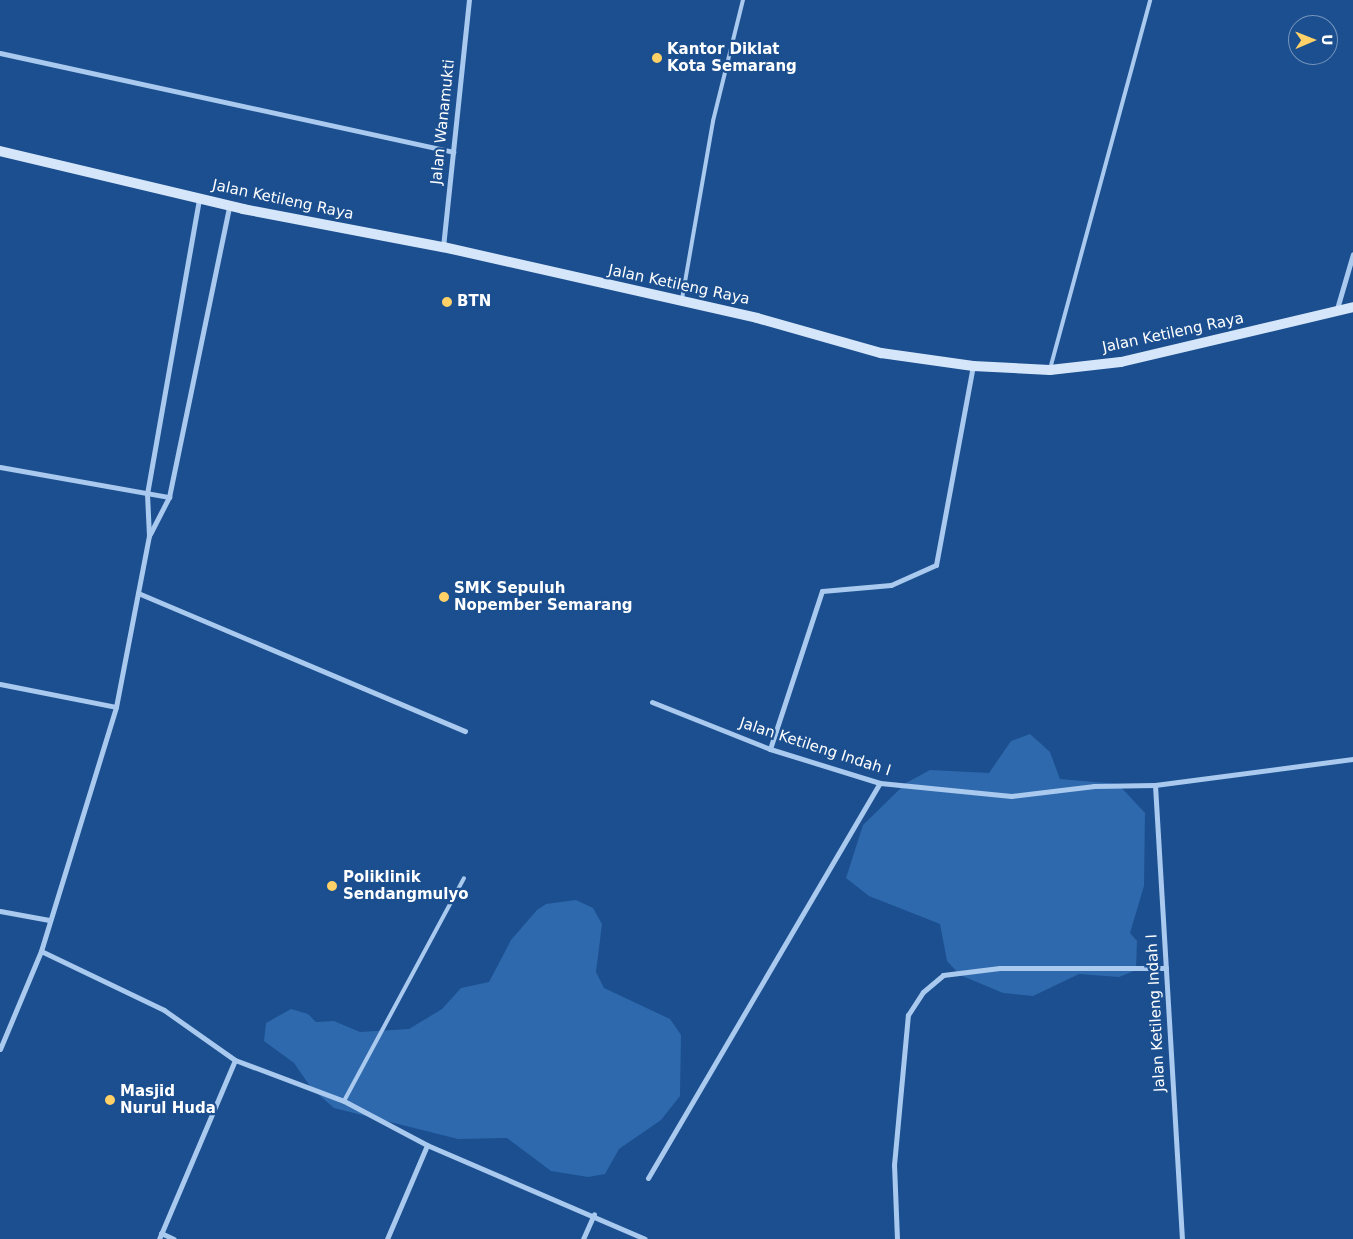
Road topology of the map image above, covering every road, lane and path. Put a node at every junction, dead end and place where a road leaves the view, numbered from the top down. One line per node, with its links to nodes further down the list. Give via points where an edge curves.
1 (469, 0): 6 (street, Jalan Wanamukti)
2 (744, 0): 11 (lane, via 713,121)
3 (1150, 0): 15 (lane)
4 (0, 53): 6 (street)
5 (0, 151): 7 (main road, Jalan Ketileng Raya)
6 (453, 152): 9 (street, Jalan Wanamukti)
7 (199, 198): 8 (main road, Jalan Ketileng Raya); 17 (street)
8 (230, 205): 9 (main road, Jalan Ketileng Raya); 18 (street)
9 (443, 247): 11 (main road, Jalan Ketileng Raya)
10 (1353, 254): 13 (street)
11 (682, 301): 14 (main road, Jalan Ketileng Raya, via 881,353)
12 (1353, 307): 13 (main road, Jalan Ketileng Raya)
13 (1336, 312): 15 (main road, Jalan Ketileng Raya, via 1121,362)
14 (973, 366): 15 (main road, Jalan Ketileng Raya); 25 (street, via 936,565 891,585 822,591)
15 (1050, 370)
16 (0, 467): 17 (street)
17 (147, 494): 18 (street); 19 (street)
18 (168, 497): 19 (street)
19 (149, 536): 20 (street)
20 (138, 593): 23 (street); 24 (street)
21 (0, 684): 23 (street)
22 (652, 702): 25 (street, Jalan Ketileng Indah I)
23 (116, 707): 31 (street)
24 (465, 731)
25 (770, 749): 27 (street, Jalan Ketileng Indah I)
26 (1353, 759): 28 (street, Jalan Ketileng Indah I)
27 (880, 783): 28 (street, Jalan Ketileng Indah I, via 1010,796 1094,786); 38 (street)
28 (1156, 785): 33 (street, Jalan Ketileng Indah I)
29 (464, 878): 36 (lane)
30 (0, 911): 31 (street)
31 (49, 920): 32 (street)
32 (41, 951): 34 (street); 35 (street, via 164,1010)
33 (1166, 968): 45 (street, via 1000,968 944,975 923,992 908,1015 894,1165); 46 (street, Jalan Ketileng Indah I)
34 (0, 1049)
35 (235, 1060): 36 (street); 40 (street)
36 (344, 1101): 37 (street)
37 (427, 1145): 39 (street); 42 (street)
38 (648, 1178)
39 (594, 1214): 43 (street); 44 (street)
40 (160, 1236): 41 (street)
41 (174, 1239)
42 (387, 1239)
43 (584, 1239)
44 (645, 1239)
45 (897, 1239)
46 (1182, 1239)

